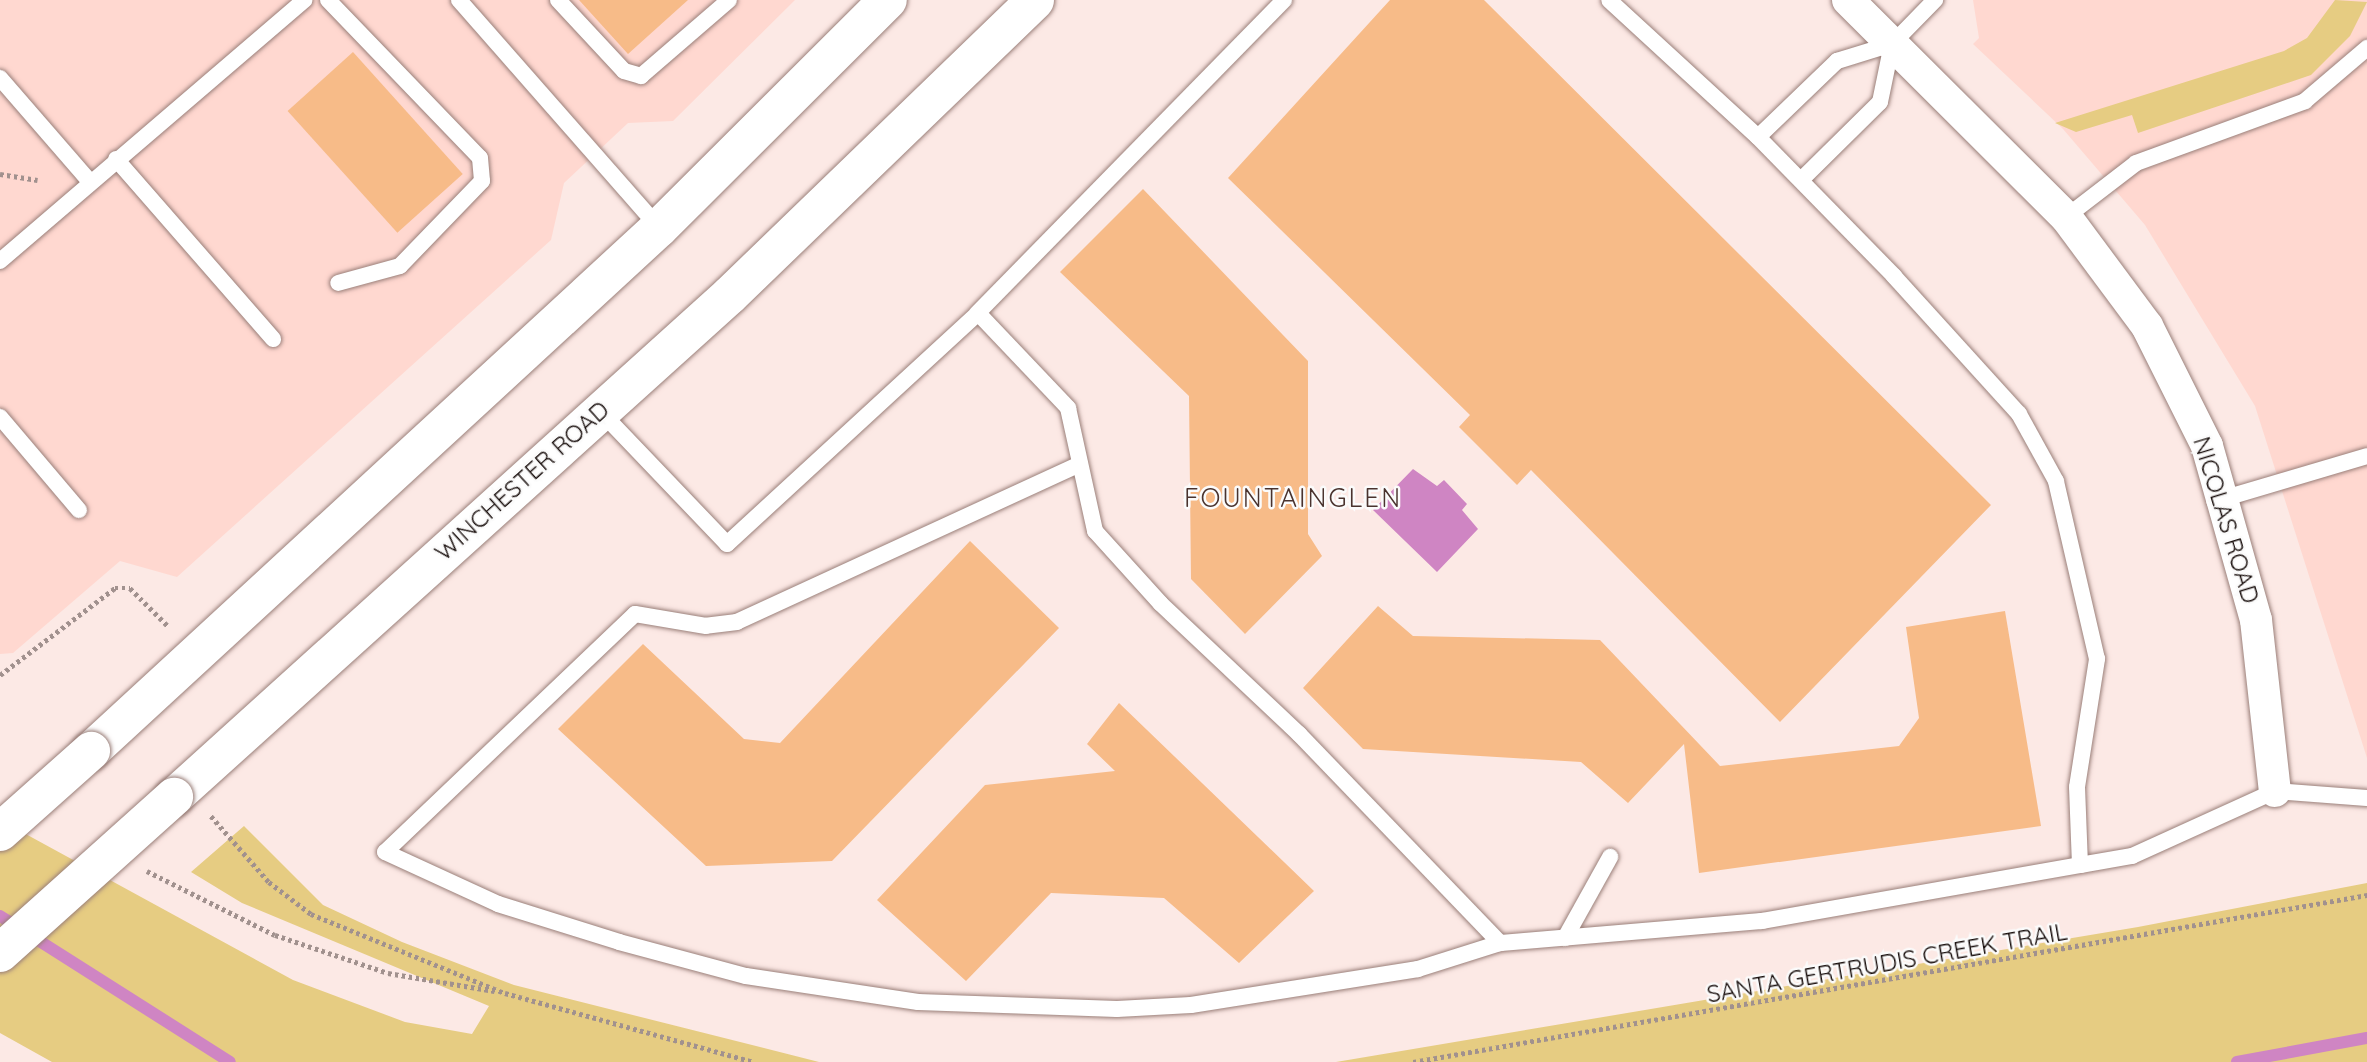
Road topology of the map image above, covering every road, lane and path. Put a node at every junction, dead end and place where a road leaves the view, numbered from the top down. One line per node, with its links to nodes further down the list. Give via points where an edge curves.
1 (305, 0): 16 (lane)
2 (328, 0): 24 (lane, via 480,158 482,181 400,266)
3 (460, 0): 22 (lane)
4 (558, 0): 5 (lane, via 624,71 641,76)
5 (729, 0)
6 (888, 0): 22 (main road)
7 (1035, 0): 27 (main road, WINCHESTER ROAD, via 730,295)
8 (1284, 0): 25 (lane)
9 (1609, 0): 15 (lane)
10 (1848, 0): 12 (street, NICOLAS ROAD)
11 (1935, 0): 12 (lane)
12 (1892, 44): 15 (lane, via 1837,61); 19 (lane, via 1880,102); 21 (street, NICOLAS ROAD)
13 (2367, 48): 21 (lane, via 2305,101 2136,163)
14 (0, 78): 20 (lane)
15 (1758, 137): 19 (lane)
16 (116, 159): 20 (lane); 26 (lane)
17 (0, 174): 18 (path)
18 (38, 180)
19 (1801, 180): 40 (lane, via 2018,414 2056,481 2097,659 2077,787)
20 (90, 182): 23 (lane)
21 (2066, 217): 31 (street, NICOLAS ROAD, via 2147,326 2207,446)
22 (659, 228): 33 (main road)
23 (0, 261)
24 (338, 284)
25 (978, 313): 27 (lane, via 727,544); 30 (lane, via 1068,408)
26 (273, 339)
27 (600, 411): 36 (main road, WINCHESTER ROAD)
28 (0, 417): 32 (lane)
29 (2367, 456): 31 (lane)
30 (1080, 464): 44 (lane, via 1095,531); 44 (lane, via 737,622 706,626 635,614 385,852 498,904 619,942 746,975 918,1002 1092,1009 1191,1005 1418,969)
31 (2222, 499): 35 (street, NICOLAS ROAD, via 2256,620)
32 (79, 510)
33 (197, 653): 34 (path, via 130,589 114,588); 38 (main road, bridge)
34 (0, 675)
35 (2275, 790): 37 (lane); 40 (lane, via 2132,856)
36 (179, 792): 45 (main road, WINCHESTER ROAD, bridge); 46 (path, via 269,881 312,914)
37 (2367, 797)
38 (0, 832)
39 (1610, 857): 43 (lane)
40 (2080, 865): 43 (lane, via 1762,921)
41 (139, 866): 46 (path, via 288,939 388,973)
42 (2367, 895): 48 (path, SANTA GERTRUDIS CREEK TRAIL)
43 (1565, 938): 44 (lane)
44 (1500, 943)
45 (0, 953)
46 (505, 993): 47 (path)
47 (754, 1062)
48 (1413, 1062)

